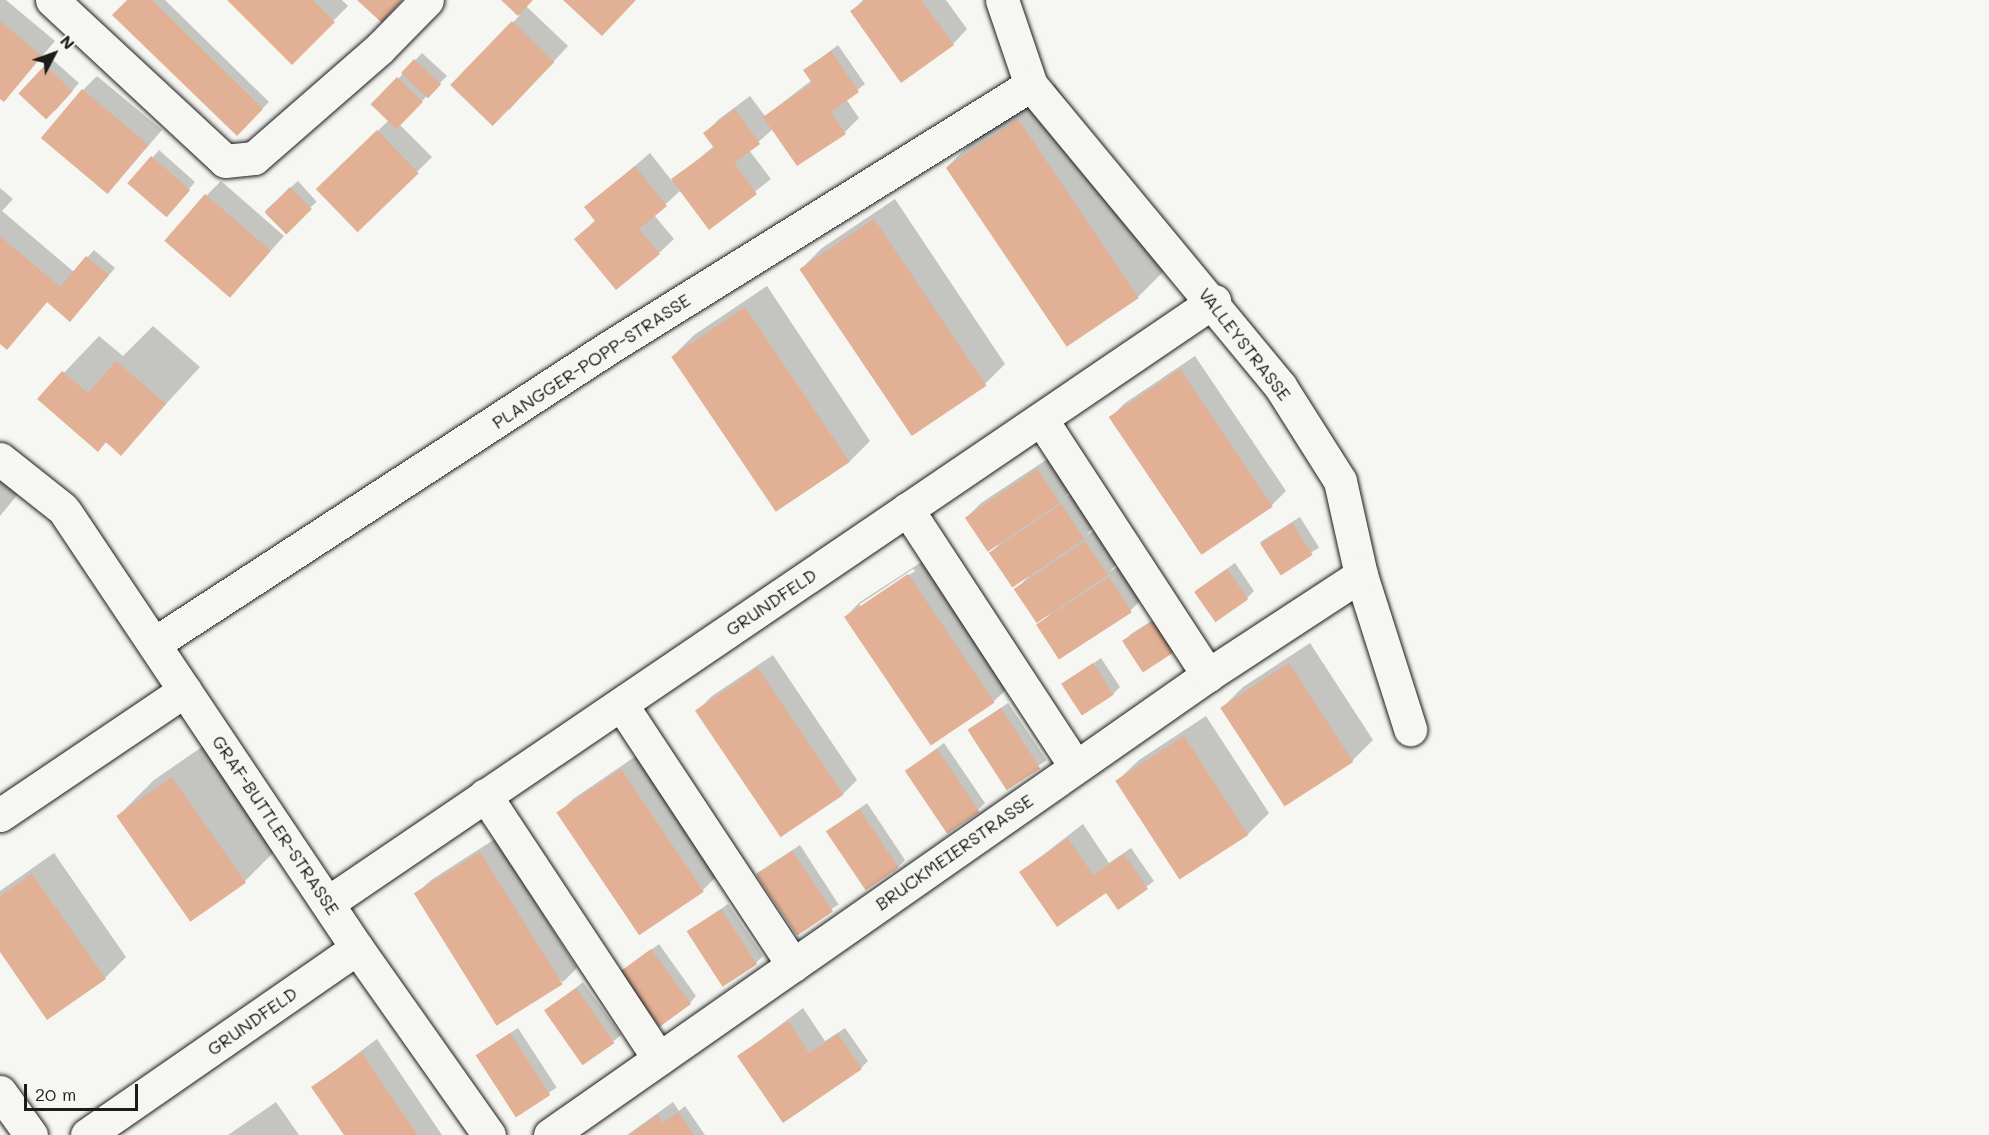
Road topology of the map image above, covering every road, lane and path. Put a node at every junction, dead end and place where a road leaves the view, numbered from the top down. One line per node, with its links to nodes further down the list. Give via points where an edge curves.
1 (52, 0): 2 (street, via 225,161 254,158 380,48)
2 (427, 0)
3 (1002, 0): 4 (street, VALLEYSTRASSE)
4 (1031, 85): 5 (street, VALLEYSTRASSE); 10 (street, PLANGGER-POPP-STRASSE, via 609,348)
5 (1214, 301): 6 (street, GRUNDFELD); 9 (street, VALLEYSTRASSE, via 1280,386 1340,481)
6 (1041, 419): 8 (street, GRUNDFELD); 11 (street)
7 (0, 459): 10 (street, GRAF-BUTTLER-STRASSE, via 65,511)
8 (907, 509): 13 (street, GRUNDFELD); 15 (street)
9 (1361, 575): 11 (street, BRUCKMEIERSTRASSE); 14 (street, VALLEYSTRASSE)
10 (155, 643): 12 (street, GRAF-BUTTLER-STRASSE)
11 (1208, 675): 15 (street, BRUCKMEIERSTRASSE)
12 (184, 690): 17 (street); 18 (street, GRAF-BUTTLER-STRASSE)
13 (621, 704): 16 (street, GRUNDFELD); 20 (street)
14 (1410, 729)
15 (1076, 767): 20 (street, BRUCKMEIERSTRASSE)
16 (485, 795): 18 (street, GRUNDFELD); 21 (street)
17 (0, 815)
18 (329, 902): 19 (street, GRAF-BUTTLER-STRASSE)
19 (357, 948): 24 (street, GRUNDFELD); 25 (street, GRAF-BUTTLER-STRASSE)
20 (793, 965): 21 (street, BRUCKMEIERSTRASSE)
21 (659, 1059): 26 (street, BRUCKMEIERSTRASSE)
22 (0, 1092): 23 (street)
23 (31, 1135)
24 (87, 1135)
25 (489, 1135)
26 (550, 1135)

